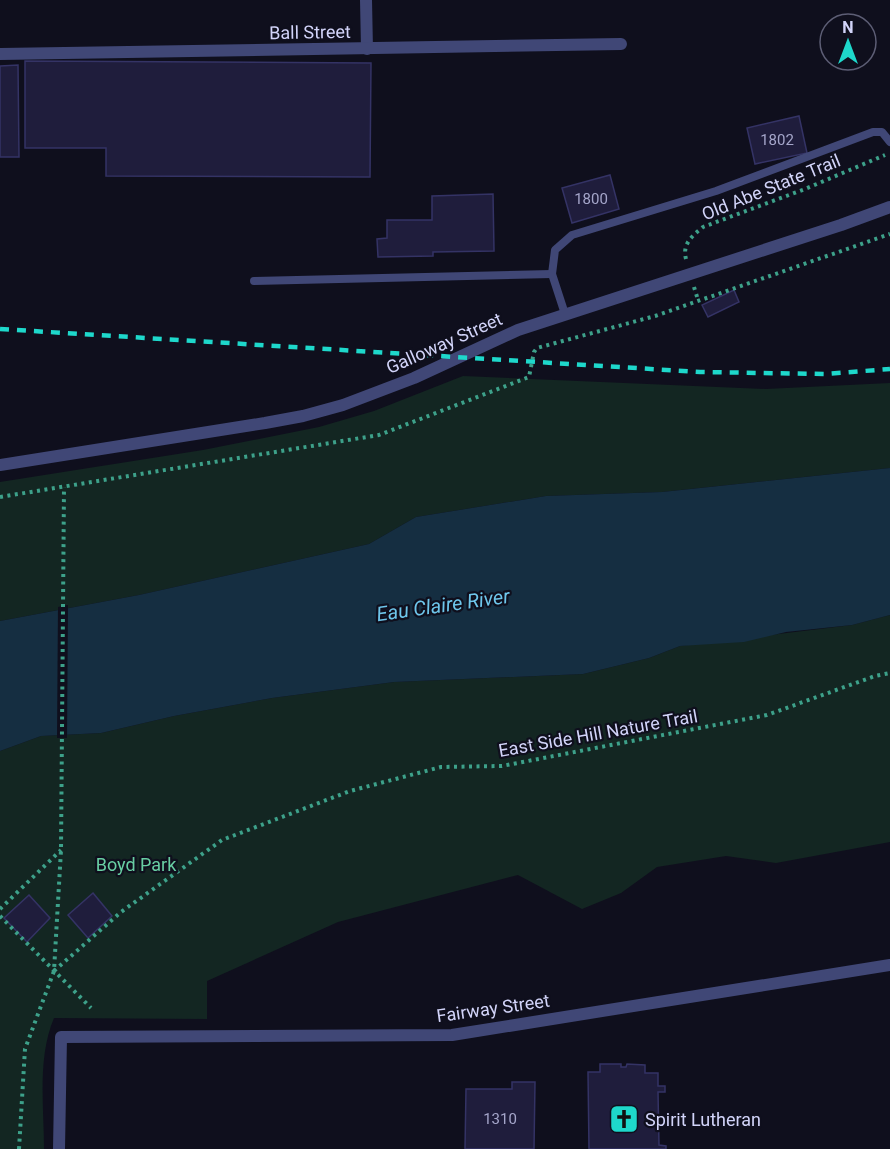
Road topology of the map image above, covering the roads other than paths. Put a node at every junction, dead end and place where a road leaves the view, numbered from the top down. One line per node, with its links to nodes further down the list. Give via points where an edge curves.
1 (366, 0): 3 (street)
2 (621, 44): 3 (street, Ball Street)
3 (367, 49): 4 (street, Ball Street)
4 (0, 54)
5 (890, 142): 7 (lane, via 882,132 873,132 716,191 572,235 555,250)
6 (890, 207): 9 (street, Galloway Street)
7 (552, 274): 8 (lane); 9 (lane)
8 (254, 281)
9 (565, 314): 10 (street, Galloway Street, via 518,330 414,378 303,416)
10 (0, 465)
11 (890, 965): 12 (street, Fairway Street, via 452,1035 61,1037)
12 (59, 1149)

